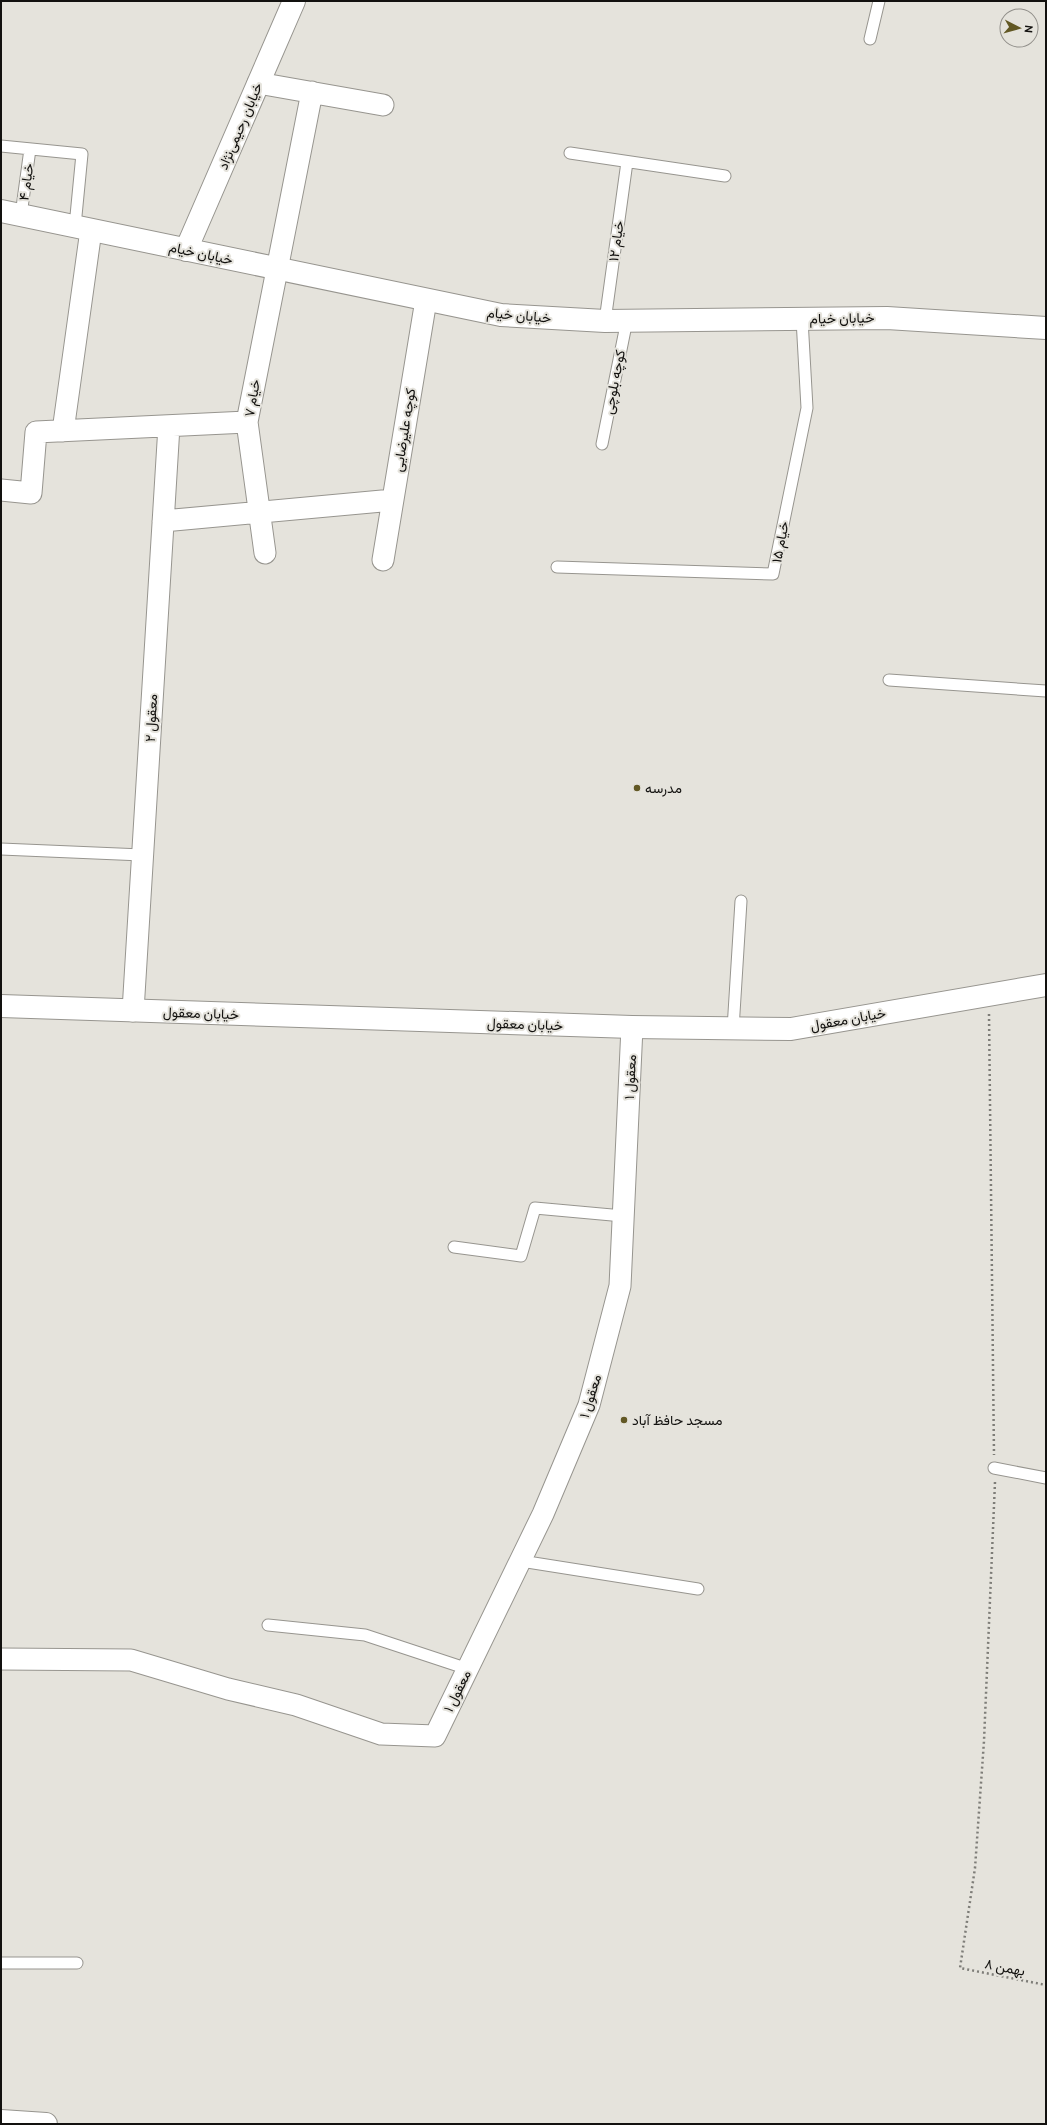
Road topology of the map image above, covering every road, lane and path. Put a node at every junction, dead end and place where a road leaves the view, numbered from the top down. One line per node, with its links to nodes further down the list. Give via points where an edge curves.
1 (294, 1): 4 (street, خیابان رحیمی‌نژاد)
2 (879, 1): 3 (lane)
3 (870, 39)
4 (258, 83): 5 (street); 14 (street, خیابان رحیمی‌نژاد)
5 (312, 92): 6 (street); 15 (street, خیام ۷)
6 (384, 105)
7 (1, 146): 8 (lane)
8 (30, 149): 12 (lane, خیام ۴); 13 (lane, via 82,154)
9 (570, 153): 10 (lane)
10 (627, 162): 11 (lane); 18 (lane, خیام ۱۲)
11 (725, 176)
12 (11, 213): 13 (street, خیابان خیام)
13 (83, 228): 14 (street, خیابان خیام); 22 (street)
14 (186, 250): 15 (street, خیابان خیام)
15 (278, 269): 16 (street, خیابان خیام); 20 (street, خیام ۷)
16 (426, 300): 18 (street, خیابان خیام, via 501,315); 25 (street, کوچه علیرضایی)
17 (802, 319): 18 (street, خیابان خیام); 19 (street, خیابان خیام, via 887,318); 30 (lane, خیام ۱۵, via 807,408 773,574)
18 (616, 320): 23 (lane, کوچه بلوچی)
19 (1046, 328)
20 (247, 422): 21 (street); 26 (street, خیام ۷)
21 (169, 426): 22 (street); 27 (street, معقول ۲)
22 (63, 431): 24 (street, via 36,432 31,492)
23 (602, 444)
24 (1, 490)
25 (393, 500): 26 (street); 29 (street, کوچه علیرضایی)
26 (259, 512): 27 (street); 28 (street, خیام ۷)
27 (163, 521): 34 (street, معقول ۲)
28 (265, 553)
29 (383, 560)
30 (557, 567)
31 (889, 680): 32 (lane)
32 (1046, 691)
33 (1, 849): 34 (lane)
34 (142, 855): 38 (street, معقول ۲)
35 (741, 901): 40 (lane)
36 (1046, 985): 40 (street, خیابان معقول, via 791,1029)
37 (1, 1006): 38 (street, خیابان معقول)
38 (133, 1010): 39 (street, خیابان معقول)
39 (632, 1027): 40 (street, خیابان معقول); 41 (street, معقول ۱)
40 (733, 1029)
41 (623, 1216): 42 (lane, via 535,1208 521,1256); 45 (street, معقول ۱, via 620,1286 590,1404)
42 (454, 1246)
43 (994, 1468): 44 (lane)
44 (1046, 1478)
45 (521, 1561): 46 (lane); 49 (street, معقول ۱)
46 (698, 1589)
47 (268, 1625): 49 (lane, via 366,1635)
48 (1, 1659): 49 (street, معقول ۱, via 131,1660 228,1689 296,1705 381,1734 435,1736)
49 (468, 1669)
50 (1, 1963): 51 (lane)
51 (77, 1963)
52 (960, 1968): 53 (path, بهمن ۸)
53 (1046, 1985)
54 (1, 2121): 55 (street)
55 (46, 2124)

